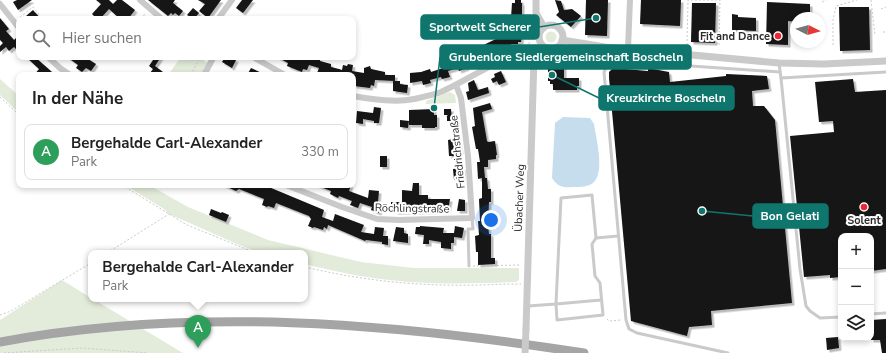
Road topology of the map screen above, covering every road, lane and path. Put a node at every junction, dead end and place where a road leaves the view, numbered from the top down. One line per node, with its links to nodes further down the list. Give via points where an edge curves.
1 (140, 0): 11 (street)
2 (232, 0): 17 (street)
3 (536, 0): 20 (street, via 536,13)
4 (630, 0): 29 (street)
5 (826, 0): 8 (path)
6 (857, 0): 26 (path, via 836,6 832,20)
7 (871, 0): 23 (path)
8 (822, 2)
9 (0, 4): 18 (street)
10 (886, 8): 12 (path)
11 (149, 9): 15 (path); 16 (street)
12 (881, 9)
13 (22, 16): 14 (path, via 33,7)
14 (40, 16)
15 (143, 16)
16 (158, 16)
17 (220, 16)
18 (14, 22): 19 (street)
19 (16, 24)
20 (544, 27): 24 (street, via 558,27 562,33); 27 (street, via 538,36)
21 (883, 32): 22 (path)
22 (886, 32)
23 (875, 36)
24 (562, 40): 27 (street, via 554,48); 29 (street)
25 (687, 45): 28 (path, via 688,0 720,0)
26 (833, 45)
27 (543, 46): 30 (street)
28 (719, 47)
29 (628, 49): 36 (street)
30 (534, 57): 44 (street, via 528,54 516,55); 60 (street, Übacher Weg)
31 (51, 60): 37 (street)
32 (198, 60): 38 (path)
33 (212, 60): 39 (street)
34 (258, 60): 40 (street)
35 (886, 61): 36 (street)
36 (779, 63): 41 (lane)
37 (66, 72)
38 (192, 72)
39 (206, 72)
40 (280, 72)
41 (780, 72): 43 (lane); 52 (lane, via 618,61 608,65 604,72)
42 (886, 72): 43 (lane)
43 (781, 78): 68 (lane, via 806,306 820,318)
44 (456, 85): 45 (street, via 442,92 405,101); 51 (street, Friedrichstraße, via 464,116)
45 (356, 96)
46 (0, 97): 47 (path)
47 (16, 112)
48 (127, 188): 50 (path)
49 (294, 188): 51 (street, Röchlingstraße, via 377,219)
50 (169, 214): 54 (path); 55 (path, via 187,225)
51 (472, 218): 58 (lane, via 473,228 468,229)
52 (618, 236): 53 (lane); 69 (lane)
53 (596, 238): 61 (lane, via 592,244 595,276 600,283); 62 (lane, via 592,195 562,198)
54 (112, 250)
55 (249, 250)
56 (88, 265): 66 (path)
57 (522, 265): 58 (path)
58 (468, 266)
59 (308, 267): 60 (path, via 351,277 402,283)
60 (528, 284): 63 (street, Übacher Weg)
61 (601, 300): 62 (lane); 67 (lane)
62 (556, 304): 63 (lane); 67 (lane, via 557,320)
63 (527, 306): 73 (street, Übacher Weg, bridge)
64 (886, 313): 65 (lane)
65 (874, 314)
66 (0, 315)
67 (603, 315): 69 (path, via 609,321)
68 (838, 317)
69 (626, 320): 75 (lane, via 629,329 637,333)
70 (0, 342): 74 (main road, via 89,329 152,324 283,323 432,332)
71 (4, 353): 72 (path, via 82,348)
72 (148, 353)
73 (525, 353)
74 (584, 353)
75 (728, 353)

